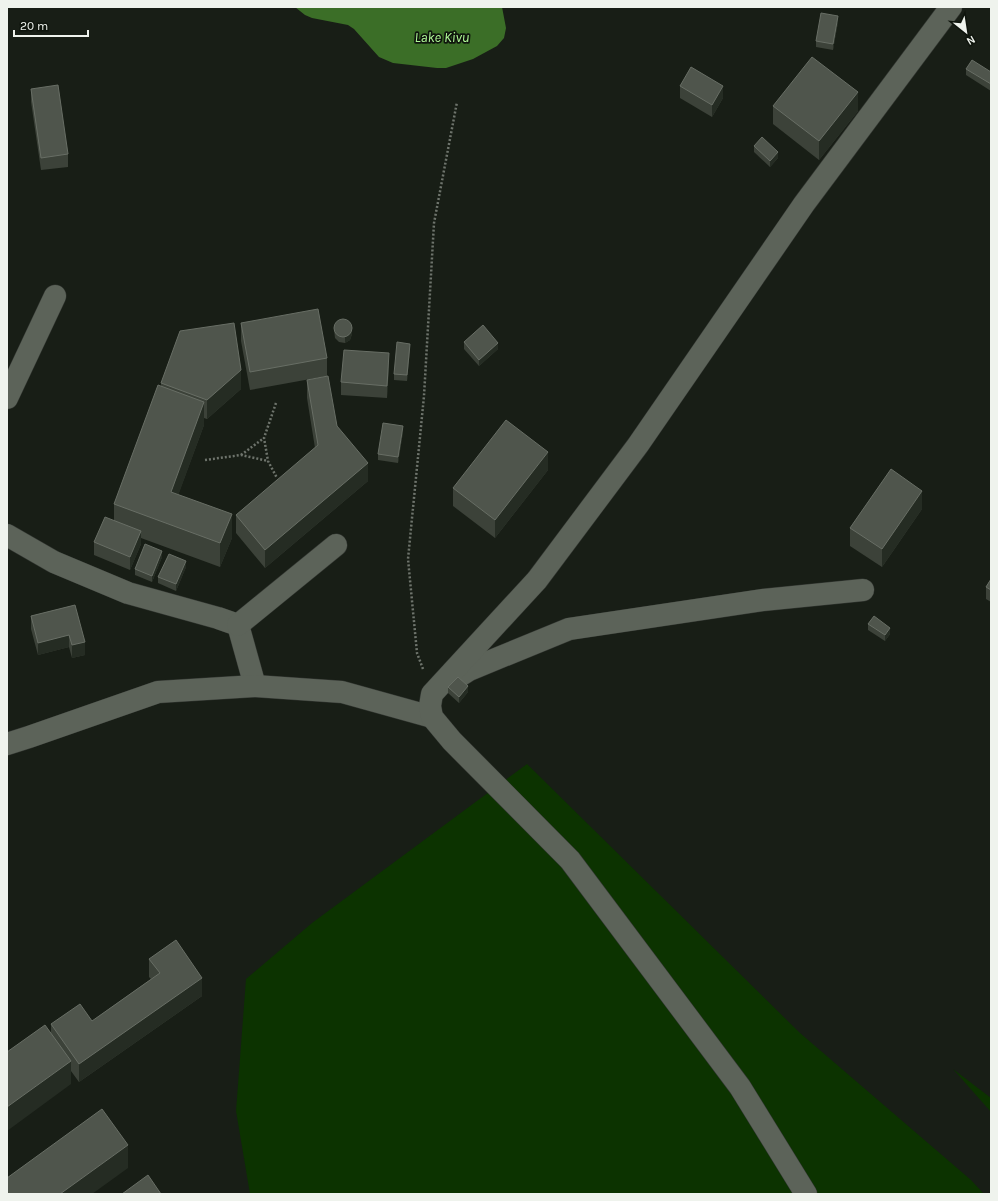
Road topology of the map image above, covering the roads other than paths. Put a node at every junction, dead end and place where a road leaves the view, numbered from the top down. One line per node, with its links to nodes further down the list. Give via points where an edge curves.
1 (951, 7): 9 (street, via 804,204 638,445 537,580)
2 (55, 296): 3 (street)
3 (7, 398)
4 (7, 535): 7 (street, via 54,562 128,594 218,618)
5 (336, 545): 7 (street)
6 (863, 590): 9 (street, via 763,600 569,629 469,670)
7 (238, 626): 8 (street)
8 (254, 686): 10 (street, via 342,692); 11 (street, via 158,692)
9 (432, 694): 10 (street)
10 (432, 717): 12 (street, via 452,742 570,860 740,1087)
11 (7, 744)
12 (806, 1194)

